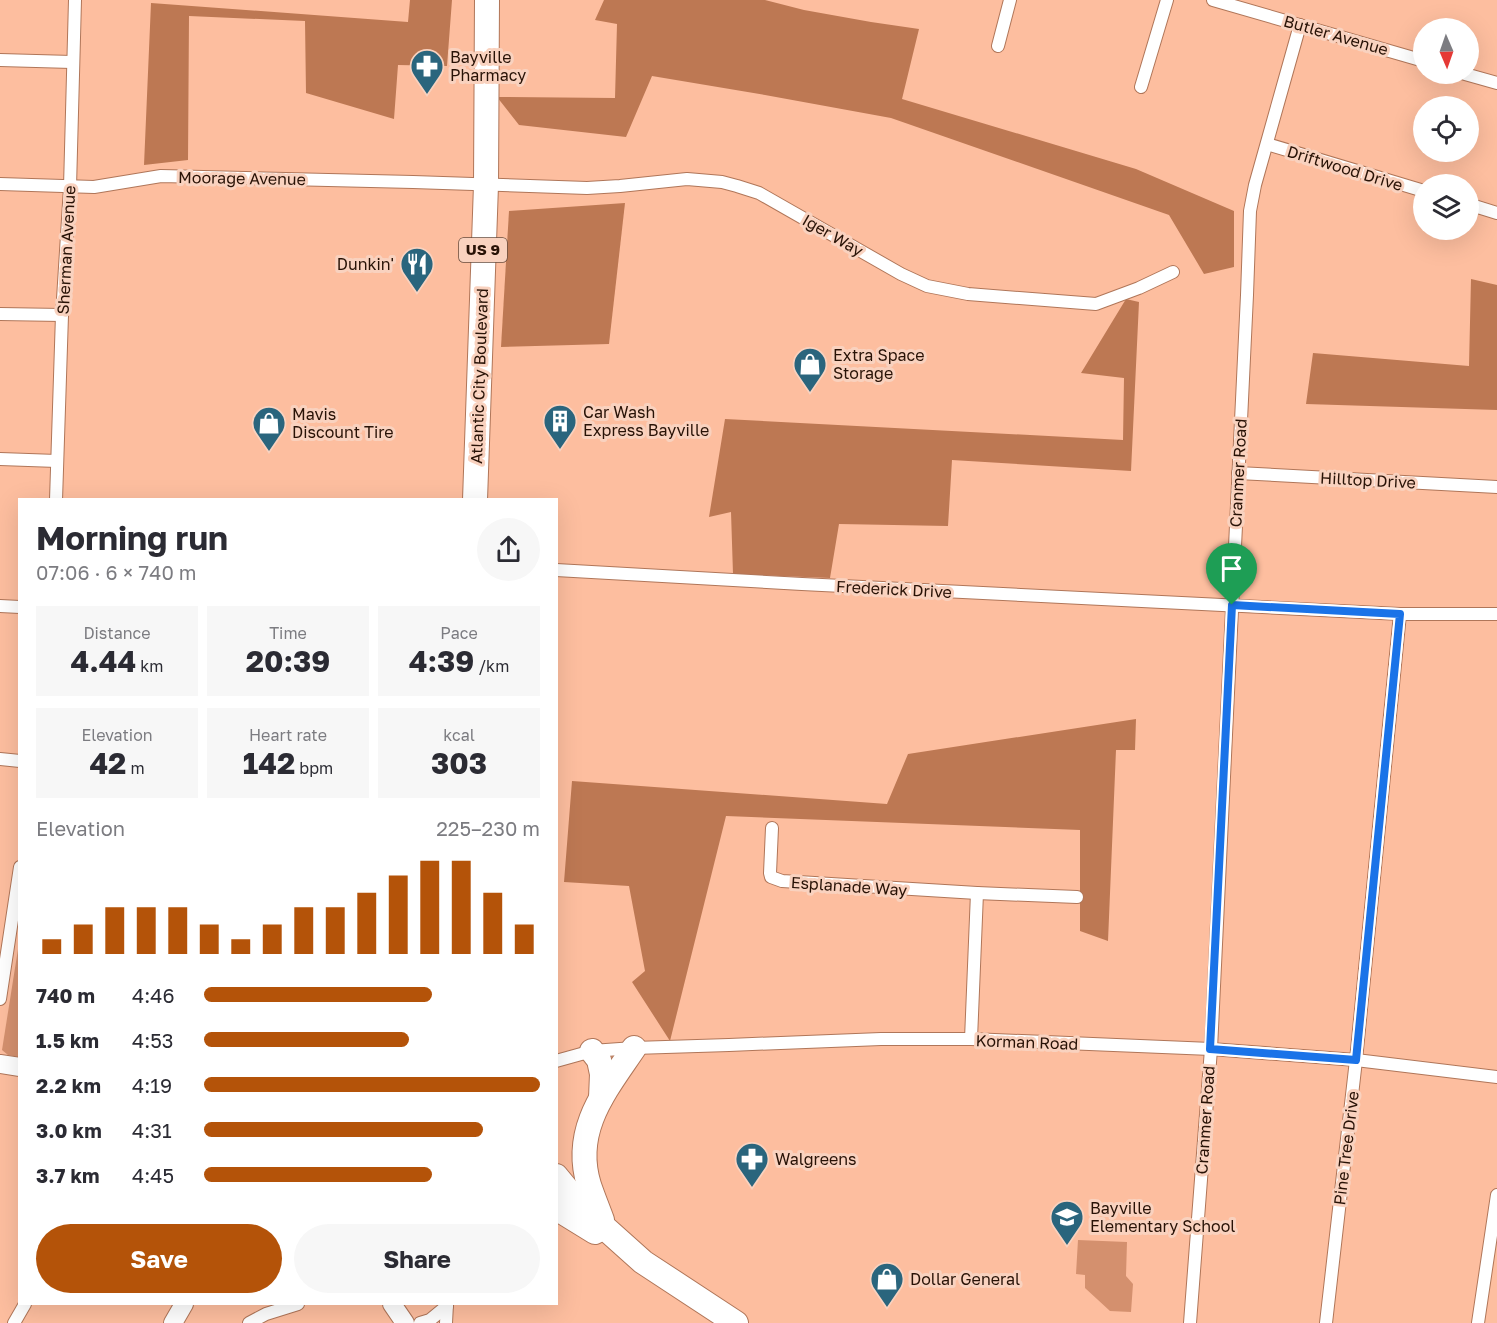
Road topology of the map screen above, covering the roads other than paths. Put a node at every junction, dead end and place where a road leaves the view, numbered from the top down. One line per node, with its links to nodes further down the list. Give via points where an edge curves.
1 (75, 0): 10 (street, Sherman Avenue)
2 (487, 0): 16 (highway, Atlantic City Boulevard / US 9)
3 (1010, 0): 7 (street)
4 (1167, 0): 13 (street)
5 (1214, 0): 6 (street, Butler Avenue)
6 (1300, 25): 8 (street, Butler Avenue); 14 (street, Cranmer Road)
7 (998, 46)
8 (1413, 58)
9 (0, 60): 10 (street)
10 (72, 62): 17 (street, Sherman Avenue)
11 (1479, 78): 12 (street)
12 (1497, 83)
13 (1141, 87)
14 (1267, 144): 18 (street, Driftwood Drive); 26 (street, Cranmer Road, via 1250,212)
15 (0, 184): 17 (street, Moorage Avenue)
16 (486, 186): 17 (street, Moorage Avenue, via 161,176); 21 (street, Iger Way, via 587,188 687,179 722,182 759,194 927,286 968,294 1096,304); 29 (highway, Atlantic City Boulevard / US 9)
17 (70, 187): 23 (street, Sherman Avenue)
18 (1413, 188)
19 (1479, 207): 20 (street)
20 (1497, 213)
21 (1173, 272)
22 (0, 314): 23 (street)
23 (62, 315): 25 (street, Sherman Avenue)
24 (0, 459): 25 (street)
25 (57, 461): 28 (street, Sherman Avenue)
26 (1238, 473): 27 (street, Hilltop Drive); 31 (street, Cranmer Road)
27 (1497, 487)
28 (56, 498)
29 (475, 498)
30 (558, 570): 31 (street, Frederick Drive)
31 (1232, 605): 34 (street, Frederick Drive); 46 (street, Cranmer Road)
32 (0, 606): 33 (street)
33 (18, 607)
34 (1400, 614): 35 (street, Frederick Drive); 49 (street, Pine Tree Drive)
35 (1497, 614)
36 (0, 759): 37 (street)
37 (18, 761)
38 (772, 828): 40 (street, Esplanade Way, via 770,873 782,881)
39 (18, 874): 42 (street)
40 (977, 893): 41 (street, Esplanade Way); 44 (street)
41 (1077, 897)
42 (6, 917): 43 (street)
43 (0, 999)
44 (971, 1039): 45 (street, Korman Road); 46 (street, Korman Road)
45 (634, 1048): 47 (street, Korman Road); 53 (highway)
46 (1210, 1049): 49 (street, Korman Road); 71 (street, Cranmer Road)
47 (592, 1051): 48 (street, Korman Road); 53 (highway, via 602,1074)
48 (558, 1060)
49 (1356, 1060): 52 (street, Korman Road); 72 (street, Pine Tree Drive)
50 (0, 1064): 51 (street)
51 (18, 1067)
52 (1497, 1077)
53 (601, 1098): 57 (highway, via 587,1130 584,1156 588,1184)
54 (558, 1179): 57 (highway)
55 (1497, 1195): 73 (street)
56 (558, 1209): 58 (highway)
57 (605, 1228): 58 (highway)
58 (643, 1262): 70 (highway)
59 (25, 1305): 64 (street)
60 (183, 1305): 65 (street)
61 (295, 1305): 66 (street)
62 (393, 1305): 67 (street)
63 (447, 1305): 68 (street, via 430,1320); 69 (street)
64 (14, 1323)
65 (173, 1323)
66 (249, 1323)
67 (405, 1323)
68 (420, 1323)
69 (446, 1323)
70 (736, 1323)
71 (1190, 1323)
72 (1326, 1323)
73 (1478, 1323)

